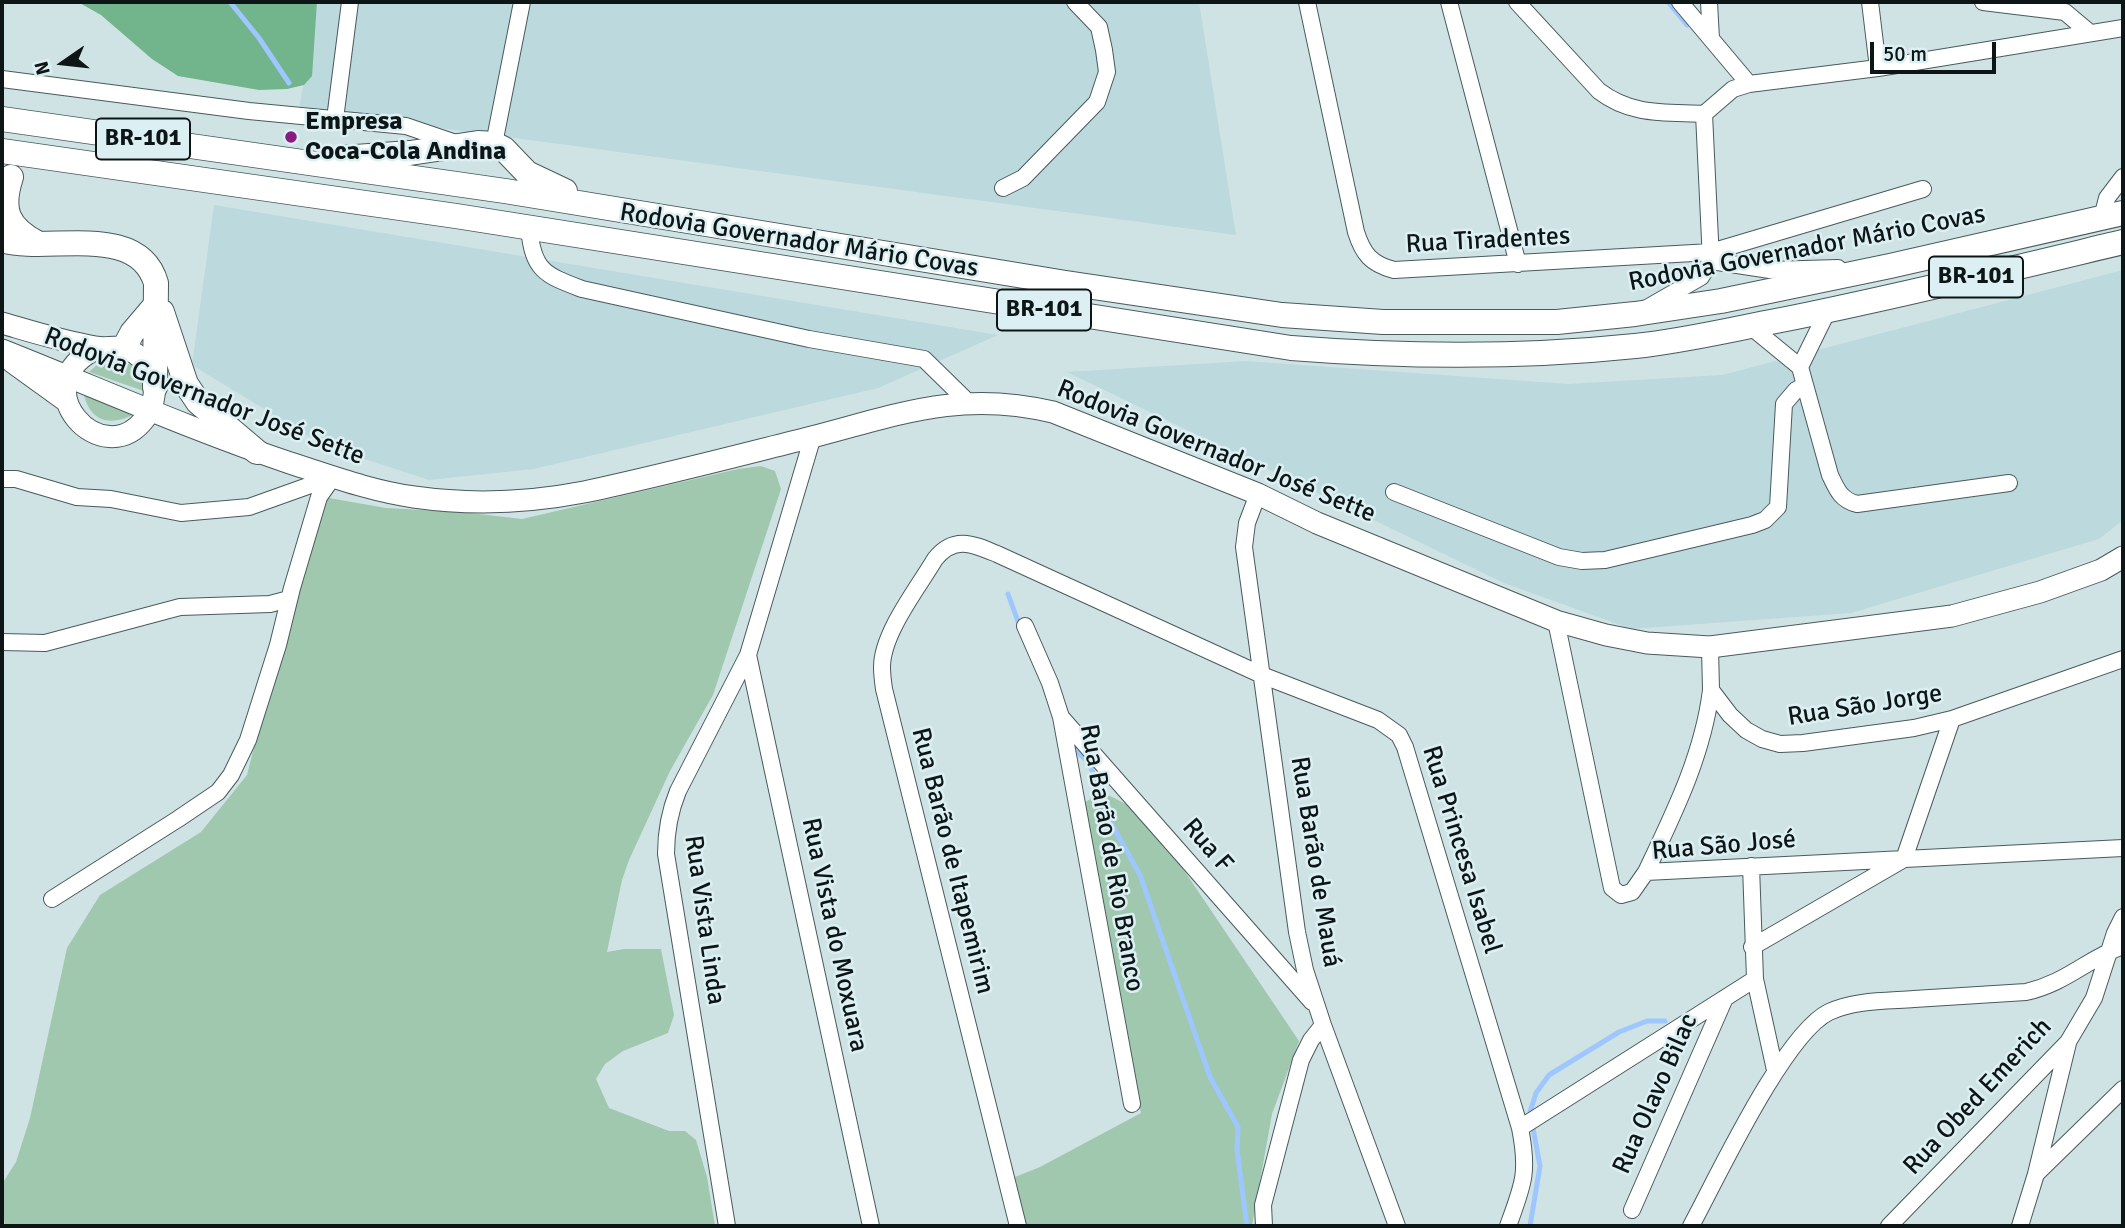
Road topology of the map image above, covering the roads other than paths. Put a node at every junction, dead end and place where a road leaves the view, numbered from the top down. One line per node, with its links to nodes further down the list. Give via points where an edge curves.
1 (350, 2): 19 (street)
2 (522, 2): 25 (street)
3 (1075, 2): 31 (street, via 1098,27 1104,50 1107,72 1097,102 1023,178)
4 (1307, 2): 42 (street, Rua Tiradentes, via 1356,232 1370,260 1394,270)
5 (1450, 2): 42 (street)
6 (1517, 2): 17 (street, via 1615,103 1644,111)
7 (1680, 2): 13 (street)
8 (1709, 2): 13 (street)
9 (1870, 2): 14 (street)
10 (1983, 2): 12 (street, via 2065,12)
11 (2123, 27): 12 (street)
12 (2090, 33): 14 (street)
13 (1711, 40): 16 (street)
14 (1878, 68): 16 (street)
15 (2, 79): 19 (street)
16 (1749, 84): 17 (street, via 1733,89)
17 (1704, 114): 41 (street)
18 (2, 119): 22 (highway, Rodovia Governador Mário Covas / BR-101)
19 (335, 119): 20 (street)
20 (406, 126): 23 (street); 26 (street)
21 (2, 131): 22 (highway, via 125,146)
22 (150, 141): 27 (highway, Rodovia Governador Mário Covas / BR-101)
23 (461, 145): 25 (highway); 26 (highway)
24 (2, 151): 28 (highway, Rodovia Governador Mário Covas / BR-101)
25 (504, 152): 33 (highway, via 515,166 514,180); 34 (highway, via 535,179)
26 (410, 153): 27 (highway)
27 (284, 159): 33 (highway, Rodovia Governador Mário Covas / BR-101)
28 (76, 162): 30 (highway); 36 (highway, Rodovia Governador Mário Covas / BR-101)
29 (2123, 177): 35 (street, via 2107,198)
30 (7, 178): 40 (highway, via 6,219)
31 (1003, 188)
32 (1923, 188): 41 (street)
33 (505, 191): 34 (highway, Rodovia Governador Mário Covas / BR-101); 36 (highway, via 492,203)
34 (640, 212): 46 (highway, Rodovia Governador Mário Covas / BR-101, via 1282,315 1383,322 1558,322)
35 (2113, 215): 43 (highway, Rodovia Governador Mário Covas / BR-101)
36 (456, 216): 37 (highway, Rodovia Governador Mário Covas / BR-101)
37 (529, 228): 48 (highway, Rodovia Governador Mário Covas / BR-101, via 1291,348 1460,356 1586,350); 56 (street, via 531,249 542,270 555,279 582,289 809,339 923,359)
38 (2, 240): 40 (highway)
39 (2123, 242): 45 (highway, Rodovia Governador Mário Covas / BR-101)
40 (40, 245): 44 (highway, via 99,243 128,250 153,275)
41 (1711, 257): 42 (street, Rua Tiradentes); 43 (street, via 1770,270); 46 (street, via 1701,277)
42 (1518, 264)
43 (1890, 266): 46 (highway, Rodovia Governador Mário Covas / BR-101)
44 (155, 300): 50 (highway); 57 (highway); 59 (highway, via 186,384 205,408)
45 (1828, 310): 48 (highway, Rodovia Governador Mário Covas / BR-101); 52 (street)
46 (1635, 314)
47 (2, 323): 49 (main road)
48 (1750, 326): 52 (street)
49 (98, 348): 50 (main road); 53 (main road, via 80,358)
50 (124, 348): 57 (main road, via 139,356 150,370)
51 (2, 352): 53 (main road, Rodovia Governador José Sette); 55 (main road)
52 (1800, 367): 54 (street)
53 (68, 376): 55 (main road); 57 (main road, Rodovia Governador José Sette)
54 (1805, 385): 62 (street, via 1830,475 1847,502); 63 (street, via 1784,404 1778,507 1752,525 1605,560 1582,561 1559,557)
55 (66, 401): 57 (main road, via 73,418 104,436 122,436)
56 (969, 403): 58 (main road, Rodovia Governador José Sette, via 900,413); 64 (main road, Rodovia Governador José Sette, via 1019,404 1053,412)
57 (149, 408): 59 (main road, Rodovia Governador José Sette)
58 (813, 436): 60 (main road, Rodovia Governador José Sette, via 548,499 472,502 414,497); 72 (street, Rua Vista Linda)
59 (257, 452): 60 (main road, Rodovia Governador José Sette)
60 (332, 477): 61 (street, via 249,507 181,513 77,497); 67 (street, via 319,497)
61 (2, 479)
62 (2009, 482)
63 (1394, 492)
64 (1258, 494): 68 (main road, Rodovia Governador José Sette, via 1317,523); 74 (street, Rua Barão de Mauá, via 1244,547)
65 (974, 545): 74 (street, Rua Princesa Isabel); 99 (street, Rua Barão de Itapemirim, via 951,546 935,559 891,632 881,666)
66 (2123, 557): 71 (main road, Rodovia Governador José Sette, via 2040,592 1952,615)
67 (289, 599): 70 (street, via 270,604 180,607 45,643); 82 (street, via 248,740 218,792)
68 (1556, 621): 71 (main road, Rodovia Governador José Sette, via 1647,643); 81 (street, Rua São José, via 1612,888 1628,894)
69 (1025, 626): 76 (street, Rua Barão de Rio Branco)
70 (2, 642)
71 (1710, 647): 75 (street)
72 (748, 655): 97 (street, Rua Vista Linda, via 678,791 666,829 666,855); 98 (street, Rua Vista do Moxuara)
73 (2123, 659): 77 (street, Rua São Jorge)
74 (1264, 676): 88 (street, Rua Barão de Mauá, via 1297,932); 94 (street, Rua Princesa Isabel, via 1378,720 1399,735)
75 (1711, 690): 77 (street, Rua São Jorge, via 1746,730 1780,744); 81 (street, via 1697,755)
76 (1061, 717): 88 (street, Rua F); 93 (street, Rua Barão de Rio Branco)
77 (1952, 719): 79 (street)
78 (2123, 848): 79 (street, Rua São José)
79 (1904, 859): 80 (street, Rua São José); 84 (street)
80 (1751, 866): 81 (street, Rua São José); 84 (street)
81 (1646, 872)
82 (52, 899)
83 (2123, 917): 85 (street, Rua Obed Emerich)
84 (1752, 947): 86 (street)
85 (2116, 949): 90 (street, Rua Obed Emerich); 91 (street, via 2047,987 2026,992 1880,1001 1829,1012 1813,1023)
86 (1755, 979): 87 (street); 91 (street)
87 (1725, 998): 94 (street); 96 (street, Rua Olavo Bilac)
88 (1316, 1007): 89 (street, Rua Barão de Mauá)
89 (1323, 1025): 100 (street, via 1301,1060 1263,1205); 101 (street, Rua Barão de Mauá)
90 (2068, 1042): 95 (street); 104 (street, Rua Obed Emerich)
91 (1776, 1070): 103 (street)
92 (2123, 1088): 95 (street)
93 (1132, 1104)
94 (1520, 1128): 102 (street, Rua Princesa Isabel, via 1525,1165)
95 (2036, 1174): 105 (street)
96 (1632, 1210)
97 (727, 1226)
98 (872, 1226)
99 (1018, 1226)
100 (1264, 1226)
101 (1397, 1226)
102 (1508, 1226)
103 (1691, 1226)
104 (1889, 1226)
105 (2020, 1226)

